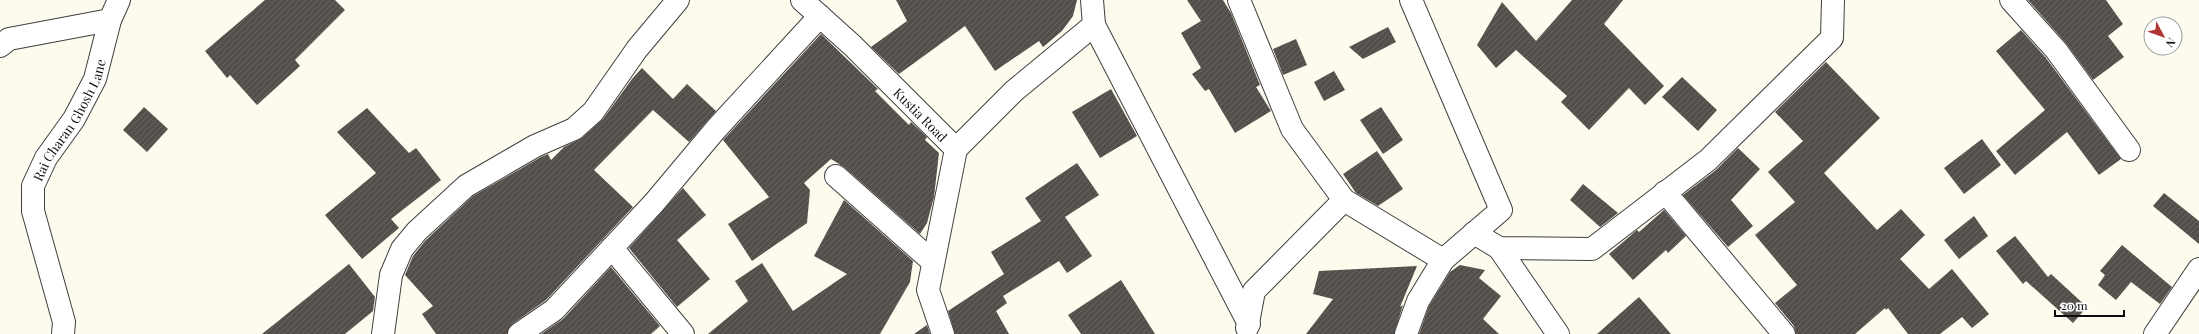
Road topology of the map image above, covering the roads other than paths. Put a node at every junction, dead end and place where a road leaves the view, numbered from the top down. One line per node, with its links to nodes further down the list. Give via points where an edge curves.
1 (119, 0): 10 (street, Rai Charan Ghosh Lane)
2 (678, 0): 27 (street, via 637,49 593,112 574,129 535,146 466,186 417,231 402,249 391,275)
3 (802, 0): 9 (street, Kustia Road)
4 (1092, 0): 11 (street)
5 (1239, 0): 17 (street, via 1292,129)
6 (1411, 0): 18 (street, via 1501,210)
7 (1833, 0): 16 (street, via 1832,38 1708,160)
8 (2011, 0): 14 (street, via 2056,50)
9 (820, 16): 13 (street, Kustia Road); 19 (street)
10 (110, 20): 12 (street, via 9,39); 26 (street, Rai Charan Ghosh Lane, via 95,79 74,119 46,158 34,186 33,212 64,322)
11 (1094, 25): 13 (street, via 1014,92); 24 (street)
12 (0, 46)
13 (956, 150): 22 (street, Kustia Road)
14 (2129, 150)
15 (836, 176): 22 (street)
16 (1665, 192): 20 (street, via 1592,249); 32 (street)
17 (1344, 200): 21 (street); 24 (street, via 1254,291)
18 (1474, 233): 20 (street); 21 (street)
19 (612, 248): 25 (street); 28 (street, via 554,310)
20 (1499, 248): 31 (street)
21 (1443, 260): 30 (street, via 1418,301)
22 (933, 262): 29 (street, Kustia Road, via 928,290)
23 (2199, 270): 33 (street)
24 (1246, 329)
25 (673, 331)
26 (63, 334)
27 (383, 334)
28 (519, 334)
29 (943, 334)
30 (1406, 334)
31 (1558, 334)
32 (1784, 334)
33 (2155, 334)

